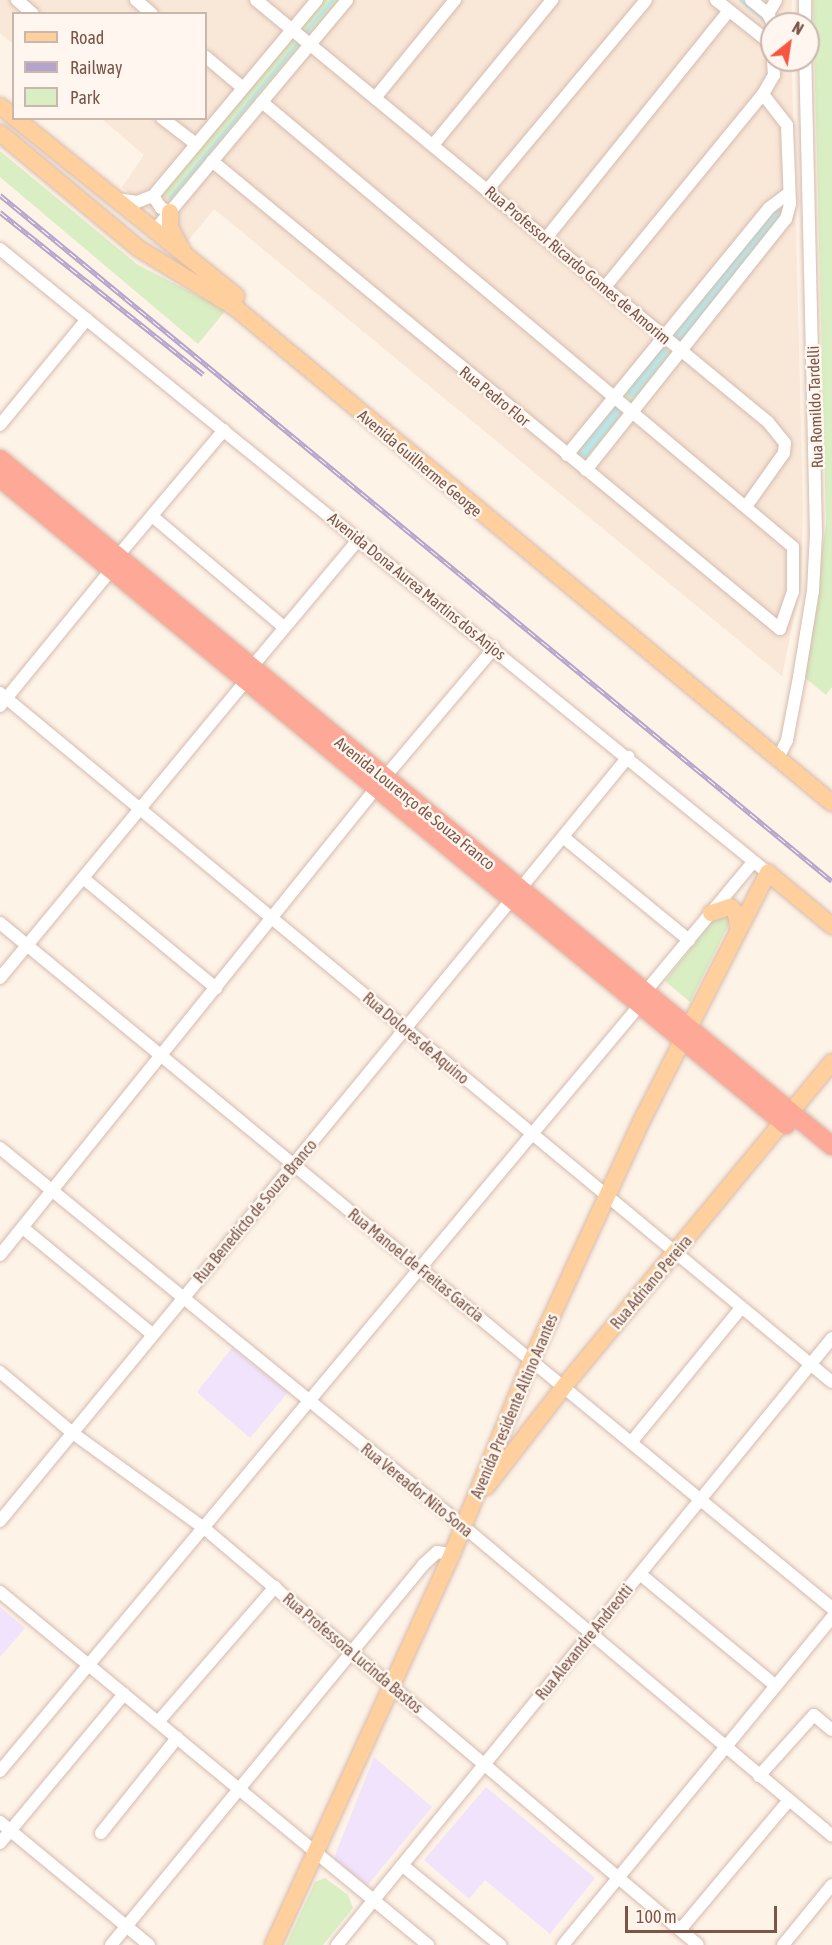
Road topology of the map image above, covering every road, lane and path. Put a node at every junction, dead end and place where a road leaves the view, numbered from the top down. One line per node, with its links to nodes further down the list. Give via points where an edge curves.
1 (17, 0): 12 (street)
2 (135, 0): 13 (street)
3 (256, 0): 15 (street, Rua Professor Ricardo Gomes de Amorim)
4 (317, 0): 15 (street)
5 (347, 0): 17 (street)
6 (455, 0): 23 (street)
7 (552, 0): 31 (street)
8 (646, 0): 33 (street)
9 (716, 0): 11 (street)
10 (751, 0): 14 (street)
11 (729, 11): 16 (street); 40 (street)
12 (31, 12)
13 (150, 12)
14 (762, 12)
15 (292, 30): 17 (street, Rua Professor Ricardo Gomes de Amorim); 21 (street)
16 (760, 35)
17 (310, 45): 23 (street, Rua Professor Ricardo Gomes de Amorim); 24 (street)
18 (207, 58): 21 (street)
19 (774, 72): 22 (street)
20 (805, 72): 63 (street, Rua Romildo Tardelli, via 816,533 810,613 791,726)
21 (243, 88): 30 (street)
22 (764, 94): 34 (street, via 787,125); 43 (street)
23 (375, 98): 31 (street, Rua Professor Ricardo Gomes de Amorim)
24 (262, 102): 32 (street); 47 (street)
25 (0, 106): 26 (main road, Avenida Guilherme George)
26 (12, 116)
27 (16, 120): 36 (main road, Avenida Guilherme George)
28 (165, 120): 30 (street)
29 (0, 133): 38 (main road, Avenida Guilherme George)
30 (196, 144): 35 (street)
31 (433, 145): 33 (street, Rua Professor Ricardo Gomes de Amorim)
32 (212, 161): 37 (street); 51 (street, Rua Pedro Flor)
33 (488, 189): 40 (street, Rua Professor Ricardo Gomes de Amorim)
34 (789, 194): 45 (street, via 769,208); 46 (street, via 783,225)
35 (153, 196): 36 (street, via 137,201); 37 (street, via 160,208)
36 (114, 198): 39 (main road, Avenida Guilherme George)
37 (170, 212): 39 (street); 42 (main road, via 170,228)
38 (100, 216): 39 (main road, via 139,241 146,241); 63 (main road, Avenida Guilherme George, via 138,248 237,309)
39 (154, 231): 42 (main road, Avenida Guilherme George)
40 (547, 237): 43 (street, Rua Professor Ricardo Gomes de Amorim)
41 (0, 249): 44 (street, Avenida Dona Aurea Martins dos Anjos)
42 (188, 257): 63 (main road, Avenida Guilherme George)
43 (604, 286): 45 (street, Rua Professor Ricardo Gomes de Amorim)
44 (87, 319): 49 (street); 50 (street, Avenida Dona Aurea Martins dos Anjos)
45 (664, 336): 46 (street, Rua Professor Ricardo Gomes de Amorim); 47 (street)
46 (683, 351): 48 (street); 55 (street, Rua Professor Ricardo Gomes de Amorim, via 768,422 785,443 778,463)
47 (615, 396): 48 (street); 51 (street)
48 (633, 411): 53 (street); 55 (street)
49 (0, 425)
50 (224, 430): 56 (street); 57 (street, Avenida Dona Aurea Martins dos Anjos)
51 (567, 455): 53 (street, Rua Pedro Flor)
52 (0, 459): 58 (highway, Avenida Lourenço de Souza Franco)
53 (586, 470): 55 (street, Rua Pedro Flor, via 780,629 793,592 793,547)
54 (0, 478): 58 (highway, Avenida Lourenço de Souza Franco)
55 (747, 505)
56 (152, 516): 58 (street); 59 (street)
57 (359, 539): 59 (street); 60 (street, Avenida Dona Aurea Martins dos Anjos)
58 (114, 563): 61 (highway, Avenida Lourenço de Souza Franco); 62 (street)
59 (284, 627): 61 (street)
60 (494, 648): 64 (street, Avenida Dona Aurea Martins dos Anjos); 65 (street)
61 (248, 675): 65 (highway, Avenida Lourenço de Souza Franco); 68 (street)
62 (2, 699): 68 (street, Rua Dolores de Aquino)
63 (780, 754): 66 (main road, Avenida Guilherme George); 67 (main road, Avenida Guilherme George)
64 (628, 757): 69 (street, Rua Benedicto de Souza Branco); 70 (street, Avenida Dona Aurea Martins dos Anjos)
65 (380, 783): 73 (highway, Avenida Lourenço de Souza Franco); 75 (street)
66 (832, 790)
67 (832, 803)
68 (141, 808): 72 (street); 75 (street, Rua Dolores de Aquino)
69 (563, 837): 73 (street, Rua Benedicto de Souza Branco); 79 (street)
70 (753, 862): 71 (street, Avenida Dona Aurea Martins dos Anjos); 74 (street)
71 (768, 873): 77 (main road, Avenida Dona Aurea Martins dos Anjos); 78 (main road, Avenida Presidente Altino Arantes)
72 (83, 878): 80 (street); 82 (street)
73 (516, 895): 83 (highway, Avenida Lourenço de Souza Franco); 84 (street, Rua Benedicto de Souza Branco)
74 (711, 913): 78 (main road, via 730,907 736,913); 79 (street)
75 (273, 918): 82 (street); 84 (street, Rua Dolores de Aquino)
76 (0, 923): 80 (street, Rua Manoel de Freitas Garcia)
77 (832, 926)
78 (738, 927): 85 (main road, Avenida Presidente Altino Arantes)
79 (689, 940): 83 (street)
80 (27, 945): 81 (street); 86 (street, Rua Manoel de Freitas Garcia)
81 (0, 978)
82 (216, 988): 86 (street)
83 (643, 999): 85 (highway, Avenida Lourenço de Souza Franco); 89 (street)
84 (404, 1028): 89 (street, Rua Dolores de Aquino); 93 (street, Rua Benedicto de Souza Branco)
85 (685, 1033): 88 (highway, Avenida Lourenço de Souza Franco); 95 (main road, Avenida Presidente Altino Arantes)
86 (160, 1056): 93 (street, Rua Manoel de Freitas Garcia); 94 (street)
87 (832, 1062): 88 (main road, Rua Adriano Pereira)
88 (786, 1117): 90 (highway, Avenida Lourenço de Souza Franco); 92 (highway, Avenida Lourenço de Souza Franco); 97 (main road, Rua Adriano Pereira)
89 (532, 1134): 95 (street, Rua Dolores de Aquino); 99 (street)
90 (832, 1146)
91 (0, 1148): 94 (street, Rua Vereador Nito Sona)
92 (832, 1161)
93 (295, 1165): 99 (street, Rua Manoel de Freitas Garcia); 100 (street, Rua Benedicto de Souza Branco)
94 (51, 1189): 96 (street); 100 (street, Rua Vereador Nito Sona)
95 (608, 1197): 97 (street, Rua Dolores de Aquino); 104 (main road, Avenida Presidente Altino Arantes)
96 (23, 1228): 98 (street); 102 (street)
97 (675, 1252): 101 (street, Rua Dolores de Aquino); 108 (main road, Rua Adriano Pereira)
98 (0, 1255)
99 (420, 1268): 104 (street, Rua Manoel de Freitas Garcia); 109 (street)
100 (182, 1298): 102 (street, Rua Benedicto de Souza Branco); 109 (street, Rua Vereador Nito Sona)
101 (741, 1308): 105 (street, Rua Dolores de Aquino); 111 (street)
102 (152, 1334): 110 (street, Rua Benedicto de Souza Branco)
103 (832, 1338): 105 (street, Rua Alexandre Andreotti)
104 (532, 1359): 108 (street, Rua Manoel de Freitas Garcia); 113 (main road, Avenida Presidente Altino Arantes)
105 (811, 1365): 107 (street, Rua Dolores de Aquino); 112 (street, Rua Alexandre Andreotti)
106 (0, 1372): 110 (street, Rua Professora Lucinda Bastos)
107 (832, 1382)
108 (565, 1385): 111 (street, Rua Manoel de Freitas Garcia); 113 (main road, Rua Adriano Pereira)
109 (308, 1402): 115 (street, Rua Vereador Nito Sona); 116 (street)
110 (74, 1434): 114 (street, Rua Benedicto de Souza Branco); 116 (street, Rua Professora Lucinda Bastos)
111 (633, 1440): 112 (street, Rua Manoel de Freitas Garcia)
112 (701, 1499): 118 (street, Rua Alexandre Andreotti); 121 (street, Rua Manoel de Freitas Garcia)
113 (473, 1504): 115 (main road, Avenida Presidente Altino Arantes)
114 (0, 1521)
115 (464, 1526): 117 (main road, Avenida Presidente Altino Arantes); 123 (street, Rua Vereador Nito Sona)
116 (204, 1528): 119 (street, Rua Professora Lucinda Bastos); 125 (street)
117 (452, 1554): 124 (street, via 438,1552 423,1565); 126 (main road, Avenida Presidente Altino Arantes)
118 (640, 1574): 123 (street, Rua Alexandre Andreotti); 127 (street)
119 (275, 1587): 124 (street, Rua Professora Lucinda Bastos); 129 (street)
120 (0, 1592): 125 (street)
121 (832, 1608)
122 (832, 1617): 127 (street)
123 (590, 1635): 132 (street, Rua Vereador Nito Sona); 133 (street, Rua Alexandre Andreotti)
124 (350, 1651): 126 (street, Rua Professora Lucinda Bastos); 136 (street)
125 (89, 1665): 128 (street); 134 (street)
126 (392, 1686): 133 (street, Rua Professora Lucinda Bastos); 143 (main road, Avenida Presidente Altino Arantes)
127 (776, 1686): 132 (street)
128 (124, 1694): 129 (street); 139 (street)
129 (158, 1722): 131 (street)
130 (832, 1730): 135 (street, via 814,1715)
131 (177, 1737): 136 (street); 140 (street)
132 (725, 1748): 135 (street, Rua Vereador Nito Sona); 145 (street)
133 (484, 1763): 144 (street, Rua Alexandre Andreotti); 145 (street, Rua Professora Lucinda Bastos)
134 (0, 1771)
135 (759, 1776): 137 (street, Rua Vereador Nito Sona)
136 (239, 1789): 143 (street); 148 (street)
137 (789, 1800): 141 (street, Rua Vereador Nito Sona); 149 (street)
138 (0, 1822): 139 (street)
139 (10, 1830): 142 (street); 148 (street)
140 (101, 1833)
141 (832, 1836)
142 (0, 1843)
143 (315, 1851): 147 (street); 152 (main road, Avenida Presidente Altino Arantes)
144 (402, 1865): 147 (street, Rua Alexandre Andreotti); 155 (street)
145 (617, 1875): 149 (street, Rua Professora Lucinda Bastos); 156 (street)
146 (832, 1885): 158 (street)
147 (373, 1900): 153 (street, Rua Alexandre Andreotti); 154 (street)
148 (126, 1926): 150 (street); 151 (street)
149 (680, 1930): 157 (street, Rua Professora Lucinda Bastos)
150 (111, 1945)
151 (149, 1945)
152 (273, 1945)
153 (337, 1945)
154 (428, 1945)
155 (500, 1945)
156 (563, 1945)
157 (698, 1945)
158 (783, 1945)

